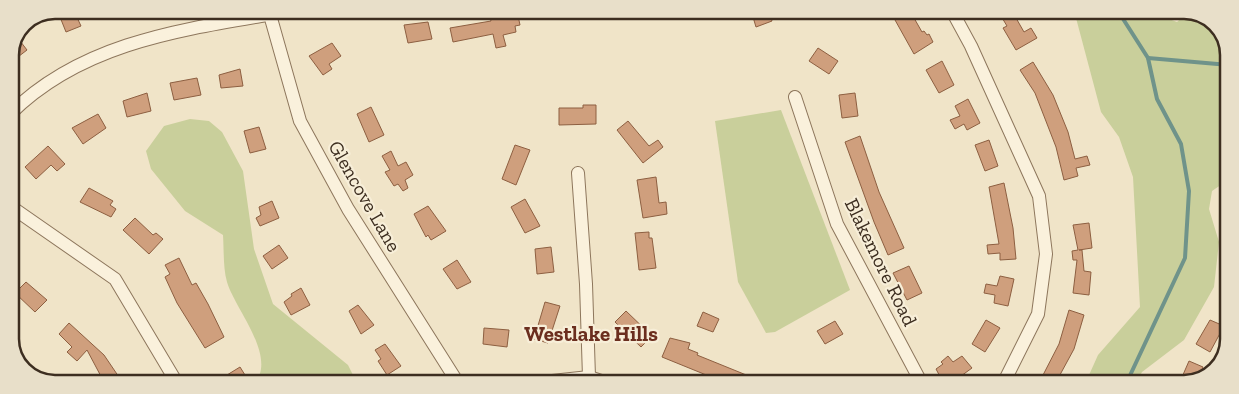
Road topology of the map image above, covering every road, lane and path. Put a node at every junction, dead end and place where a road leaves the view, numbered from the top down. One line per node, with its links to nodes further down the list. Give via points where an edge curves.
1 (249, 19): 5 (street, via 138,40 87,60 48,82)
2 (271, 19): 9 (street, Glencove Lane, via 300,121 348,210)
3 (956, 19): 12 (street, via 1039,196 1046,254 1038,314)
4 (795, 97): 11 (street, Blakemore Road, via 837,224)
5 (19, 106)
6 (578, 173): 10 (street)
7 (19, 212): 8 (street, via 115,279)
8 (172, 375)
9 (453, 375)
10 (590, 375)
11 (917, 375)
12 (1008, 375)

